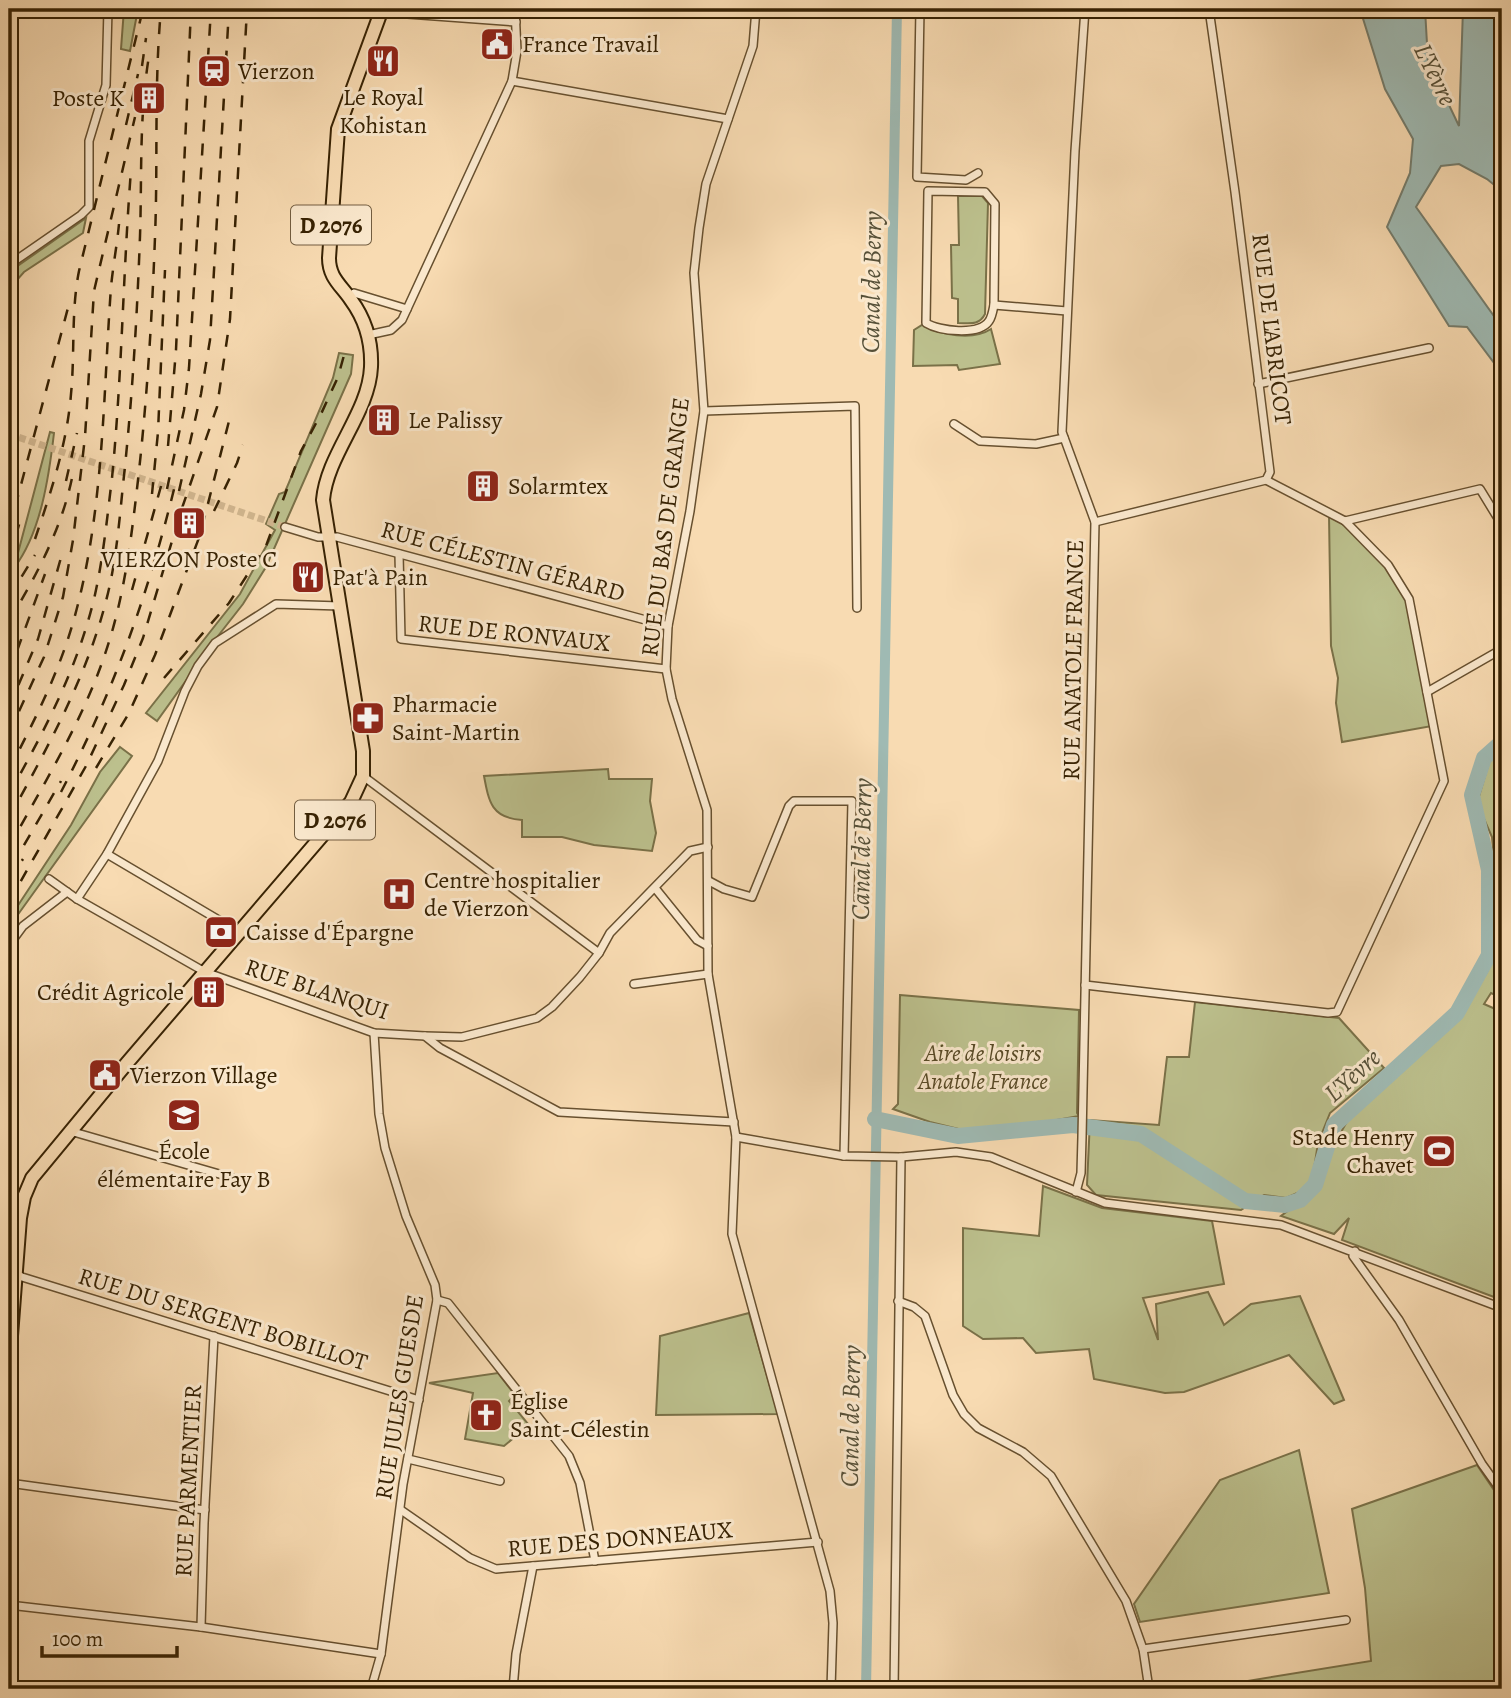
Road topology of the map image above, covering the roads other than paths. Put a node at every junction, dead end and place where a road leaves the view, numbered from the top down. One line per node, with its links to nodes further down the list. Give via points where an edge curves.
1 (108, 9): 12 (street, via 106,85 89,141 89,207)
2 (515, 9): 8 (street)
3 (756, 9): 10 (street, RUE DU BAS DE GRANGE, via 753,46)
4 (920, 9): 11 (street, via 918,177 966,180)
5 (1086, 9): 16 (street, RUE ANATOLE FRANCE)
6 (1209, 9): 19 (street, RUE DE L'ABRICOT)
7 (381, 10): 8 (street); 17 (main road, D 2076, via 338,129 329,258 332,276 353,302)
8 (516, 22): 9 (street)
9 (512, 81): 10 (street); 15 (street)
10 (728, 119): 20 (street, RUE DU BAS DE GRANGE, via 706,184 694,273)
11 (978, 173)
12 (9, 265)
13 (354, 293): 15 (street)
14 (994, 305): 14 (street, via 995,204 985,192 928,191 926,323 936,329 979,330 990,321); 16 (street)
15 (407, 309): 17 (street, via 391,330)
16 (1067, 311): 22 (street, RUE ANATOLE FRANCE)
17 (368, 335): 28 (main road, D 2076, via 369,381 324,490)
18 (1429, 348): 19 (street)
19 (1258, 384): 23 (street, RUE DE L'ABRICOT, via 1270,471)
20 (704, 411): 31 (street, via 855,406); 32 (street, RUE DU BAS DE GRANGE)
21 (954, 424): 22 (street, via 980,441 1036,444)
22 (1064, 438): 25 (street, RUE ANATOLE FRANCE)
23 (1266, 480): 24 (street); 25 (street)
24 (1345, 521): 26 (street, via 1480,489); 35 (street, via 1388,565 1409,599)
25 (1095, 522): 51 (street, RUE ANATOLE FRANCE)
26 (1502, 525)
27 (285, 527): 28 (street, RUE CÉLESTIN GÉRARD)
28 (329, 537): 29 (street, RUE CÉLESTIN GÉRARD); 30 (main road, D 2076)
29 (399, 554): 32 (street, RUE CÉLESTIN GÉRARD); 34 (street, RUE DE RONVAUX, via 401,639)
30 (340, 606): 36 (main road, D 2076); 38 (street, via 276,604 215,643 185,691 159,761)
31 (857, 608)
32 (668, 625): 34 (street, RUE DU BAS DE GRANGE)
33 (1502, 649): 35 (street)
34 (666, 669): 37 (street, RUE DU BAS DE GRANGE, via 704,795)
35 (1427, 692): 51 (street, via 1444,781 1337,1012)
36 (363, 776): 44 (main road, D 2076, via 351,802); 47 (street)
37 (708, 847): 40 (street, RUE DU BAS DE GRANGE); 41 (street, RUE BLANQUI, via 690,851)
38 (107, 854): 43 (street); 44 (street)
39 (49, 879): 42 (street, RUE BLANQUI)
40 (709, 881): 46 (street, RUE DU BAS DE GRANGE); 57 (street, via 752,897 794,801 852,801)
41 (655, 888): 46 (street, via 697,940); 47 (street, RUE BLANQUI, via 610,933)
42 (67, 892): 43 (street, RUE BLANQUI); 45 (street, via 23,926)
43 (77, 899): 48 (street, RUE BLANQUI)
44 (239, 932): 48 (main road, D 2076)
45 (9, 945)
46 (708, 946): 49 (street, RUE DU BAS DE GRANGE)
47 (599, 953): 53 (street, RUE BLANQUI, via 537,1018 462,1037)
48 (205, 972): 52 (street, RUE BLANQUI); 55 (main road, D 2076)
49 (708, 974): 50 (street); 54 (street, RUE DU BAS DE GRANGE)
50 (634, 984)
51 (1085, 985): 60 (street, RUE ANATOLE FRANCE, via 1081,1173)
52 (374, 1033): 53 (street, RUE BLANQUI); 63 (street, RUE JULES GUESDE, via 385,1148)
53 (425, 1036): 54 (street, via 559,1112)
54 (734, 1122): 56 (street, RUE DU BAS DE GRANGE)
55 (70, 1131): 59 (street); 62 (main road, D 2076, via 27,1187)
56 (736, 1137): 57 (street); 75 (street, RUE DU BAS DE GRANGE, via 732,1234)
57 (844, 1156): 58 (street)
58 (901, 1157): 60 (street, via 956,1152 991,1157); 64 (street)
59 (240, 1180)
60 (1076, 1192): 61 (street, via 1105,1203 1281,1225)
61 (1355, 1251): 65 (street); 72 (street, via 1353,1256 1399,1320)
62 (12, 1272): 66 (street, RUE DU SERGENT BOBILLOT); 67 (main road, D 2076)
63 (437, 1300): 68 (street, RUE JULES GUESDE); 76 (street, via 448,1303 569,1456 580,1483)
64 (898, 1301): 81 (street, via 925,1317 964,1413 978,1428 1023,1452 1051,1476 1126,1601); 86 (street)
65 (1502, 1308)
66 (214, 1336): 68 (street, RUE DU SERGENT BOBILLOT); 73 (street, RUE PARMENTIER)
67 (9, 1362)
68 (419, 1400): 69 (street, RUE JULES GUESDE)
69 (408, 1459): 70 (street); 74 (street, RUE JULES GUESDE)
70 (500, 1482)
71 (9, 1483): 73 (street)
72 (1502, 1492)
73 (205, 1510): 80 (street, RUE PARMENTIER)
74 (401, 1510): 77 (street, RUE DES DONNEAUX, via 470,1558 496,1569); 82 (street, RUE JULES GUESDE)
75 (818, 1542): 76 (street, RUE DES DONNEAUX); 85 (street, RUE DU BAS DE GRANGE, via 833,1623)
76 (595, 1561): 77 (street, RUE DES DONNEAUX)
77 (533, 1566): 84 (street)
78 (9, 1605): 80 (street)
79 (1346, 1620): 81 (street)
80 (201, 1627): 82 (street)
81 (1143, 1649): 87 (street)
82 (381, 1654): 83 (street, RUE JULES GUESDE)
83 (371, 1689)
84 (513, 1689)
85 (831, 1689)
86 (894, 1689)
87 (1149, 1689)

